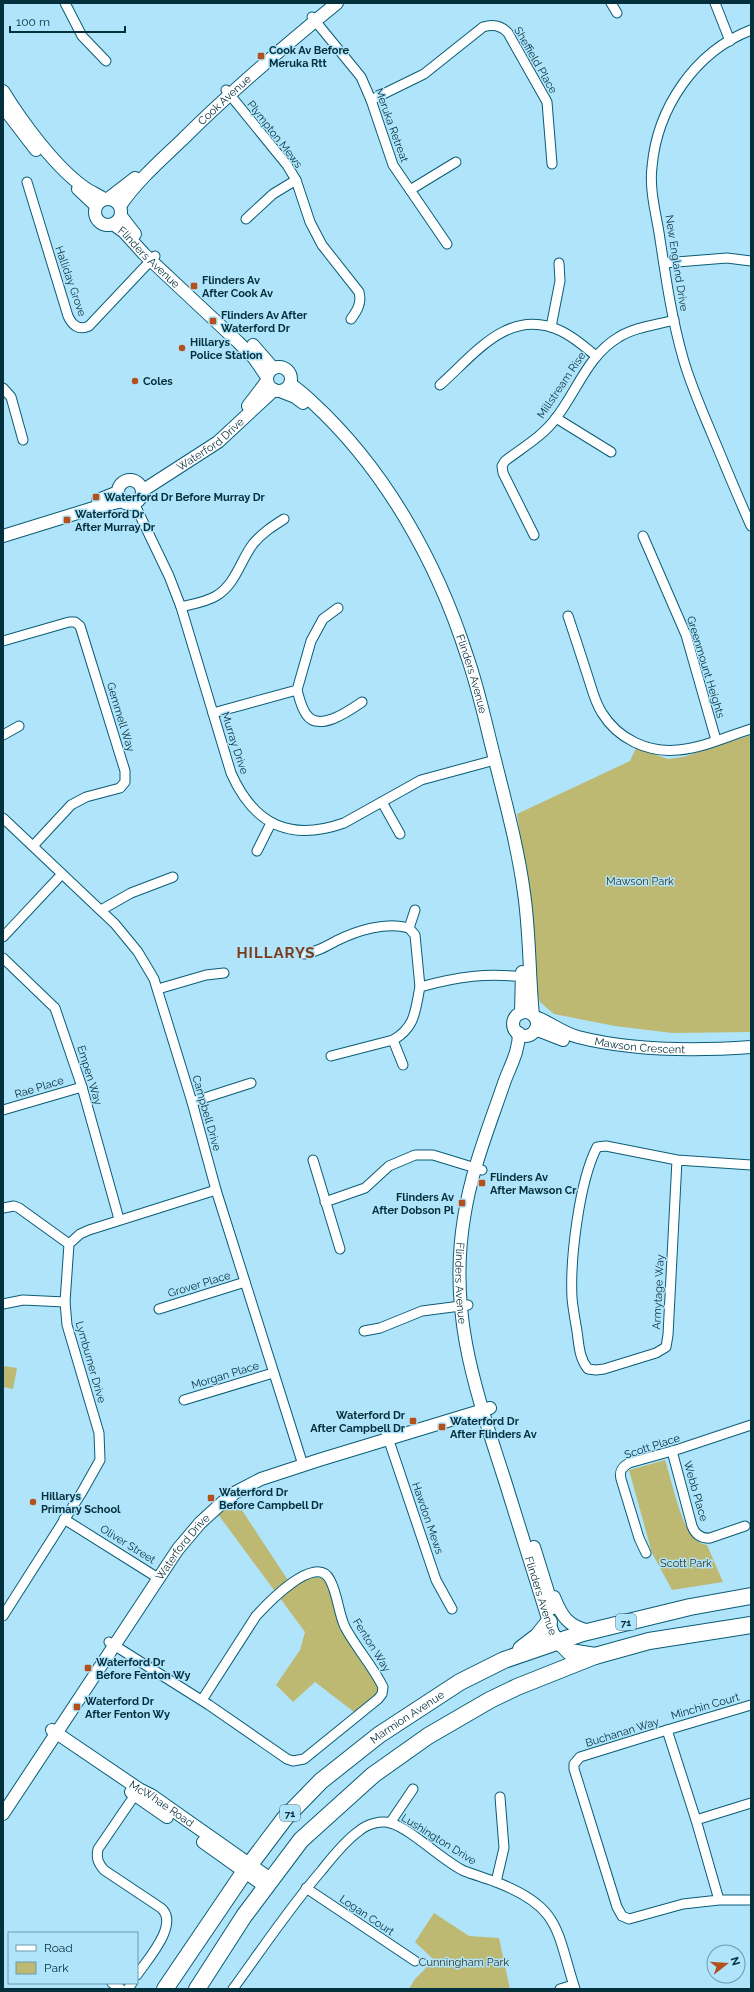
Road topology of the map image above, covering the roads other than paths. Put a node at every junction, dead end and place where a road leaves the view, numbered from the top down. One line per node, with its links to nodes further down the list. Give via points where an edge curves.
1 (65, 3): 10 (street, via 82,36)
2 (329, 3): 7 (main road, Cook Avenue)
3 (337, 3): 7 (main road, Cook Avenue)
4 (612, 3): 6 (street)
5 (715, 3): 9 (street)
6 (617, 13)
7 (314, 18): 12 (main road, Cook Avenue); 13 (street, Meruka Retreat, via 361,77)
8 (751, 30): 9 (street, New England Drive)
9 (730, 41): 27 (street, New England Drive, via 692,72 668,106 660,124 651,170)
10 (106, 61)
11 (3, 91): 20 (main road, via 21,118 57,161)
12 (227, 92): 17 (street, Plympton Mews, via 287,164); 20 (main road, Cook Avenue, via 146,169); 21 (main road, Cook Avenue, via 133,189)
13 (371, 100): 16 (street, Sheffield Place, via 424,74 483,27 501,27 508,34 547,102); 19 (street, Meruka Retreat, via 393,165)
14 (3, 107): 20 (main road, via 50,166)
15 (456, 162): 19 (street)
16 (552, 164)
17 (296, 180): 22 (street, via 273,194); 28 (street, Plympton Mews, via 310,222 322,245 359,292 358,309)
18 (27, 182): 24 (street, Halliday Grove, via 68,316 74,326 89,326)
19 (410, 190): 23 (street, Meruka Retreat)
20 (103, 201): 21 (main road, via 116,201); 21 (main road, via 96,215 99,220 106,225)
21 (118, 215): 24 (main road, Flinders Avenue)
22 (246, 219)
23 (447, 244)
24 (153, 258): 32 (main road, Flinders Avenue, via 250,342)
25 (751, 261): 27 (street, via 720,259)
26 (559, 263): 30 (street, via 560,281)
27 (664, 263): 29 (street, New England Drive)
28 (351, 319)
29 (674, 320): 31 (street, Millstream Rise, via 628,333); 42 (street, New England Drive, via 683,359 695,393)
30 (551, 327): 31 (street, via 570,336); 34 (street, via 532,325 503,331 481,345)
31 (596, 356): 36 (street, Millstream Rise)
32 (272, 382): 33 (main road, via 288,388); 33 (main road, via 280,366 288,370 292,376); 39 (main road, Waterford Drive, via 224,428); 58 (main road, Flinders Avenue, via 301,400 338,439 370,478 404,531 452,631)
33 (291, 384): 58 (main road, Flinders Avenue, via 323,413 365,460 401,512 418,542 442,591 467,656)
34 (440, 385)
35 (3, 388): 37 (street, via 11,397)
36 (556, 418): 38 (street); 44 (street, Millstream Rise, via 502,466 503,473)
37 (23, 440)
38 (611, 452)
39 (140, 488): 40 (main road, via 140,498); 40 (main road, via 133,480 124,481 120,486)
40 (125, 499): 43 (main road, via 78,507); 45 (main road); 47 (street, Murray Drive, via 167,571)
41 (284, 519): 47 (street, via 252,545 234,578 224,590 205,600)
42 (751, 526)
43 (3, 529)
44 (534, 535)
45 (3, 536)
46 (643, 536): 57 (street, Greenmount Heights, via 686,635)
47 (181, 607): 53 (street, Murray Drive)
48 (338, 608): 51 (street, via 323,619 311,641)
49 (568, 616): 57 (street, via 596,702 619,733 639,744 666,751 695,747)
50 (3, 641): 63 (street, Gemmell Way, via 68,622 78,624 126,771 125,782 120,788 71,805)
51 (297, 690): 52 (street, via 305,713 313,720 341,716); 53 (street)
52 (362, 702)
53 (213, 713): 61 (street, Murray Drive, via 237,787 252,808)
54 (19, 726): 56 (street)
55 (751, 729): 57 (street)
56 (3, 735)
57 (716, 740)
58 (491, 760): 59 (street, Murray Drive, via 421,780); 74 (main road, Flinders Avenue, via 520,861 525,895)
59 (382, 802): 61 (street, Murray Drive, via 344,823 321,830 309,832); 62 (street)
60 (3, 818): 63 (street, Campbell Drive)
61 (271, 823): 64 (street)
62 (400, 834)
63 (33, 846): 65 (street, Campbell Drive)
64 (257, 851)
65 (62, 874): 67 (street, Campbell Drive); 70 (street)
66 (172, 877): 67 (street, via 132,893)
67 (101, 910): 76 (street, Campbell Drive, via 138,952)
68 (415, 910): 69 (street)
69 (409, 928): 71 (street, via 391,926 361,931 315,952); 75 (street, via 415,935)
70 (3, 937)
71 (304, 954)
72 (3, 958): 85 (street, Empen Way, via 55,1008)
73 (224, 973): 76 (street, via 206,975)
74 (526, 977): 75 (street, via 479,975); 77 (main road, Flinders Avenue)
75 (420, 987): 79 (street, via 412,1022 402,1035)
76 (158, 989): 86 (street, Campbell Drive)
77 (530, 1015): 78 (main road, via 537,1024); 78 (main road, via 516,1017 514,1024); 80 (main road, Mawson Crescent, via 578,1037 623,1045 715,1049)
78 (527, 1033): 81 (main road, Mawson Crescent, via 627,1052 676,1055); 91 (main road, Flinders Avenue)
79 (393, 1040): 82 (street); 83 (street)
80 (751, 1047)
81 (751, 1054)
82 (331, 1056)
83 (403, 1065)
84 (251, 1083): 86 (street)
85 (82, 1087): 87 (street, Rae Place); 95 (street, Empen Way)
86 (192, 1102): 92 (street, Campbell Drive)
87 (3, 1110)
88 (313, 1160): 93 (street)
89 (677, 1160): 89 (street, Armytage Way, via 666,1347 656,1353 604,1369 588,1369 580,1353 572,1299 571,1268 579,1212 594,1154 597,1148 606,1146); 90 (street, Armytage Way)
90 (751, 1165)
91 (478, 1169): 93 (street, via 433,1155 415,1155 389,1166 365,1188); 101 (main road, Flinders Avenue, via 467,1250)
92 (216, 1190): 95 (street); 98 (street, Campbell Drive)
93 (325, 1202): 97 (street)
94 (3, 1208): 96 (street, via 19,1208)
95 (119, 1219): 96 (street, via 80,1234)
96 (69, 1244): 99 (street, Lymburner Drive)
97 (340, 1249)
98 (245, 1282): 102 (street, Grover Place); 104 (street, Campbell Drive)
99 (65, 1302): 100 (street, via 23,1300); 111 (street, Lymburner Drive, via 69,1336 99,1434 101,1449 96,1468)
100 (3, 1304)
101 (464, 1306): 103 (street, via 422,1311 380,1328); 106 (main road, Flinders Avenue)
102 (159, 1308)
103 (364, 1331)
104 (273, 1373): 105 (street, Morgan Place); 110 (street, Campbell Drive)
105 (184, 1400)
106 (485, 1406): 108 (main road, Waterford Drive); 113 (main road, Flinders Avenue); 119 (main road, Flinders Avenue)
107 (751, 1425): 109 (street, Scott Place)
108 (387, 1435): 110 (main road, Waterford Drive); 117 (street, Hawdon Mews, via 436,1580)
109 (672, 1451): 112 (street, Webb Place, via 696,1533 706,1539); 114 (street, Scott Place, via 629,1464 621,1472 639,1538)
110 (302, 1462): 115 (main road, Waterford Drive, via 258,1474 229,1490 187,1528)
111 (64, 1519): 115 (street, Oliver Street); 118 (street, Lymburner Drive)
112 (745, 1526)
113 (533, 1544): 121 (main road, via 567,1622 576,1628); 122 (main road, Flinders Avenue, via 560,1630)
114 (646, 1553)
115 (155, 1576): 123 (main road, Waterford Drive)
116 (751, 1596): 121 (highway, Marmion Avenue / 71, via 690,1607)
117 (452, 1610)
118 (3, 1616)
119 (549, 1622): 122 (main road, Flinders Avenue, via 552,1633); 125 (highway, via 538,1636)
120 (751, 1625): 124 (highway, 71, via 649,1641)
121 (589, 1631): 122 (highway, Marmion Avenue / 71)
122 (559, 1641): 124 (highway, via 570,1652); 125 (highway, Marmion Avenue / 71); 126 (highway, via 560,1655)
123 (111, 1643): 127 (street, Fenton Way); 130 (main road, Waterford Drive)
124 (595, 1656): 126 (highway, 71)
125 (504, 1660): 139 (highway, Marmion Avenue / 71, via 460,1682 378,1735 329,1775 285,1818)
126 (553, 1672): 141 (highway, 71, via 490,1700 443,1726 373,1775 301,1840)
127 (202, 1700): 127 (street, Fenton Way, via 260,1612 292,1582 317,1572 330,1580 346,1627 383,1687 378,1699 304,1759 297,1761 287,1759)
128 (751, 1705): 129 (street, Minchin Court)
129 (667, 1730): 137 (street, Buchanan Way); 143 (street, Buchanan Way, via 580,1757 574,1764 574,1769 622,1916 629,1919 683,1904)
130 (52, 1735): 132 (main road, McWhae Road); 134 (main road, Waterford Drive); 136 (main road, Waterford Drive)
131 (413, 1789): 138 (street)
132 (137, 1792): 139 (main road, McWhae Road); 146 (street, via 98,1850 97,1856 104,1870 161,1908 168,1918 167,1930)
133 (500, 1797): 140 (street, via 504,1848)
134 (3, 1801)
135 (751, 1803): 137 (street)
136 (3, 1814)
137 (696, 1820): 143 (street, Buchanan Way)
138 (390, 1823): 140 (street, Lushington Drive, via 463,1870); 142 (street, Lushington Drive, via 380,1822 360,1830 333,1856)
139 (248, 1868): 141 (main road, McWhae Road); 148 (highway, Marmion Avenue / 71)
140 (496, 1882): 147 (street, Lushington Drive, via 526,1896 542,1907 551,1918)
141 (269, 1883): 149 (highway, 71, via 244,1916)
142 (306, 1888): 145 (street, Logan Court); 150 (street, Lushington Drive)
143 (719, 1900): 144 (street, Buchanan Way)
144 (751, 1900)
145 (415, 1961)
146 (138, 1974)
147 (574, 1987): 151 (street)
148 (166, 1989)
149 (197, 1989)
150 (233, 1989)
151 (560, 1989)

